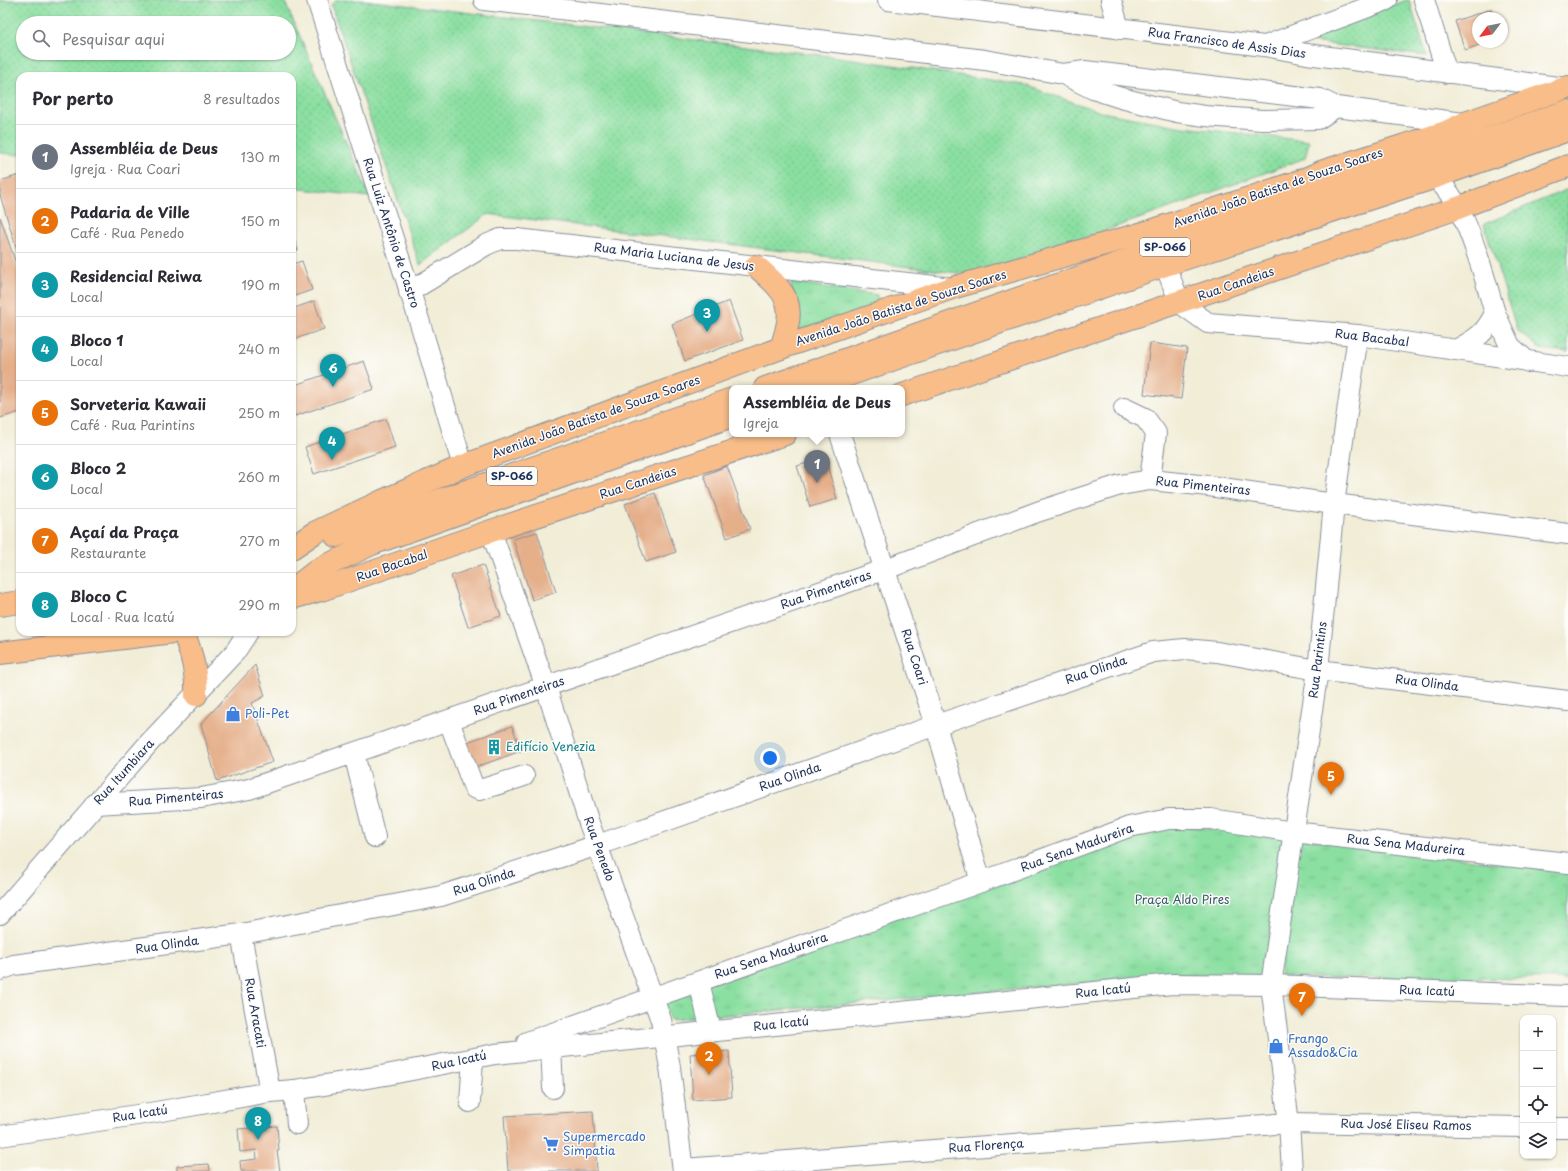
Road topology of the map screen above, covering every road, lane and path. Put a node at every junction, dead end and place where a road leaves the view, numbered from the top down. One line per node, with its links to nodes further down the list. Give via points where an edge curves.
1 (316, 0): 25 (street, Rua Luiz Antônio de Castro)
2 (484, 0): 10 (street, via 978,59)
3 (888, 0): 7 (street, Rua Francisco de Assis Dias)
4 (1111, 0): 7 (street)
5 (1386, 0): 8 (street)
6 (1424, 0): 9 (street)
7 (1119, 28): 8 (street, Rua Francisco de Assis Dias)
8 (1264, 46): 9 (street, Rua Francisco de Assis Dias)
9 (1447, 73): 11 (street, Rua Francisco de Assis Dias)
10 (1063, 74): 12 (street, via 1084,71 1320,98); 12 (street, via 1093,89 1121,98 1205,116 1262,120 1318,119)
11 (1567, 88): 14 (main road, Avenida João Batista de Souza Soares)
12 (1336, 107): 14 (street)
13 (1568, 111): 15 (main road, SP-066)
14 (1466, 123): 15 (street); 17 (main road, Avenida João Batista de Souza Soares, via 1446,132)
15 (1517, 128): 16 (street); 18 (main road, SP-066)
16 (1565, 133): 20 (main road, SP-066)
17 (1373, 155): 18 (street); 22 (main road, Avenida João Batista de Souza Soares)
18 (1404, 165): 20 (street); 22 (main road, SP-066)
19 (1568, 166): 21 (main road, Rua Candeias)
20 (1436, 177): 21 (street); 22 (main road, SP-066)
21 (1458, 208): 26 (main road, Rua Candeias); 27 (street, via 1468,228)
22 (1161, 248): 24 (main road, Avenida João Batista de Souza Soares); 26 (street); 33 (main road, SP-066); 34 (main road, SP-066)
23 (756, 266): 24 (street, Rua Maria Luciana de Jesus); 25 (street, Rua Maria Luciana de Jesus, via 517,238 500,239); 29 (main road, via 786,295 790,314)
24 (952, 288): 29 (main road, Avenida João Batista de Souza Soares)
25 (409, 292): 41 (street, Rua Luiz Antônio de Castro)
26 (1180, 303): 28 (street, Rua Bacabal, via 1208,323); 35 (main road, Rua Candeias)
27 (1495, 313): 30 (street, via 1487,329); 31 (street, via 1510,346)
28 (1358, 335): 30 (street, Rua Bacabal); 43 (street, Rua Parintins)
29 (781, 348): 41 (main road, Avenida João Batista de Souza Soares)
30 (1456, 350): 31 (street, Rua Bacabal)
31 (1528, 362): 32 (street, Rua Bacabal)
32 (1568, 367)
33 (773, 385)
34 (818, 385)
35 (905, 394)
36 (729, 400): 47 (main road, SP-066)
37 (1124, 408): 42 (street, via 1145,418 1156,433)
38 (729, 417): 49 (main road, SP-066, via 372,544 319,569)
39 (776, 437): 44 (main road, Rua Candeias)
40 (841, 437): 48 (street, Rua Coari)
41 (462, 466): 46 (main road, Avenida João Batista de Souza Soares, via 314,533)
42 (1150, 480): 43 (street, Rua Pimenteiras); 48 (street, Rua Pimenteiras, via 1120,485 1037,512)
43 (1334, 504): 45 (street, Rua Pimenteiras); 57 (street, Rua Parintins)
44 (491, 531): 50 (main road, Rua Bacabal); 58 (street, Rua Penedo)
45 (1568, 534)
46 (296, 545)
47 (296, 550)
48 (886, 569): 58 (street, Rua Pimenteiras); 62 (street, Rua Coari)
49 (296, 587)
50 (296, 597)
51 (16, 603): 52 (main road)
52 (0, 605)
53 (140, 636): 56 (main road)
54 (184, 636): 59 (main road, via 197,677)
55 (245, 636): 59 (street, Rua Itumbiara, via 235,652)
56 (0, 653)
57 (1318, 670): 60 (street, Rua Olinda); 62 (street, Rua Olinda, via 1217,652 1186,649 1154,652); 66 (street, Rua Parintins)
58 (546, 687): 61 (street, Rua Pimenteiras); 68 (street, Rua Penedo)
59 (196, 695): 65 (street, Rua Itumbiara, via 149,743)
60 (1568, 701)
61 (449, 721): 63 (street, Rua Pimenteiras); 64 (street, via 474,788 480,790)
62 (936, 725): 68 (street, Rua Olinda); 70 (street, Rua Coari)
63 (354, 754): 65 (street, Rua Pimenteiras, via 249,790 201,798); 67 (street)
64 (524, 776)
65 (96, 804): 71 (street, Rua Itumbiara)
66 (1293, 832): 69 (street, Rua Sena Madureira); 70 (street, Rua Sena Madureira, via 1211,819 1169,819 1129,827); 75 (street, Rua Parintins)
67 (375, 837)
68 (598, 845): 72 (street, Rua Olinda, via 441,896); 77 (street, Rua Penedo)
69 (1568, 863)
70 (982, 882): 74 (street, Rua Sena Madureira)
71 (0, 914)
72 (241, 934): 73 (street, Rua Olinda); 85 (street, Rua Aracati)
73 (5, 964)
74 (699, 982): 77 (street, Rua Sena Madureira); 78 (street)
75 (1271, 985): 76 (street, Rua Icatú); 78 (street, Rua Icatú, via 1172,984); 87 (street, Rua Parintins)
76 (1568, 996)
77 (652, 998): 79 (street, Rua Penedo); 81 (street, Rua Sena Madureira)
78 (711, 1031): 79 (street, Rua Icatú)
79 (666, 1035): 80 (street, Rua Icatú); 93 (street, Rua Penedo)
80 (551, 1048): 81 (street, Rua Icatú); 83 (street)
81 (495, 1054): 82 (street, Rua Icatú)
82 (473, 1059): 84 (street, Rua Icatú); 86 (street)
83 (553, 1088)
84 (294, 1090): 85 (street, Rua Icatú); 88 (street)
85 (270, 1092): 92 (street, Rua Icatú)
86 (470, 1102)
87 (1289, 1123): 89 (street, Rua José Eliseu Ramos); 93 (street, Rua Florença); 94 (street, Rua Parintins)
88 (297, 1124)
89 (1520, 1127)
90 (1556, 1128): 91 (street)
91 (1568, 1128)
92 (0, 1136)
93 (683, 1170)
94 (1292, 1171)

